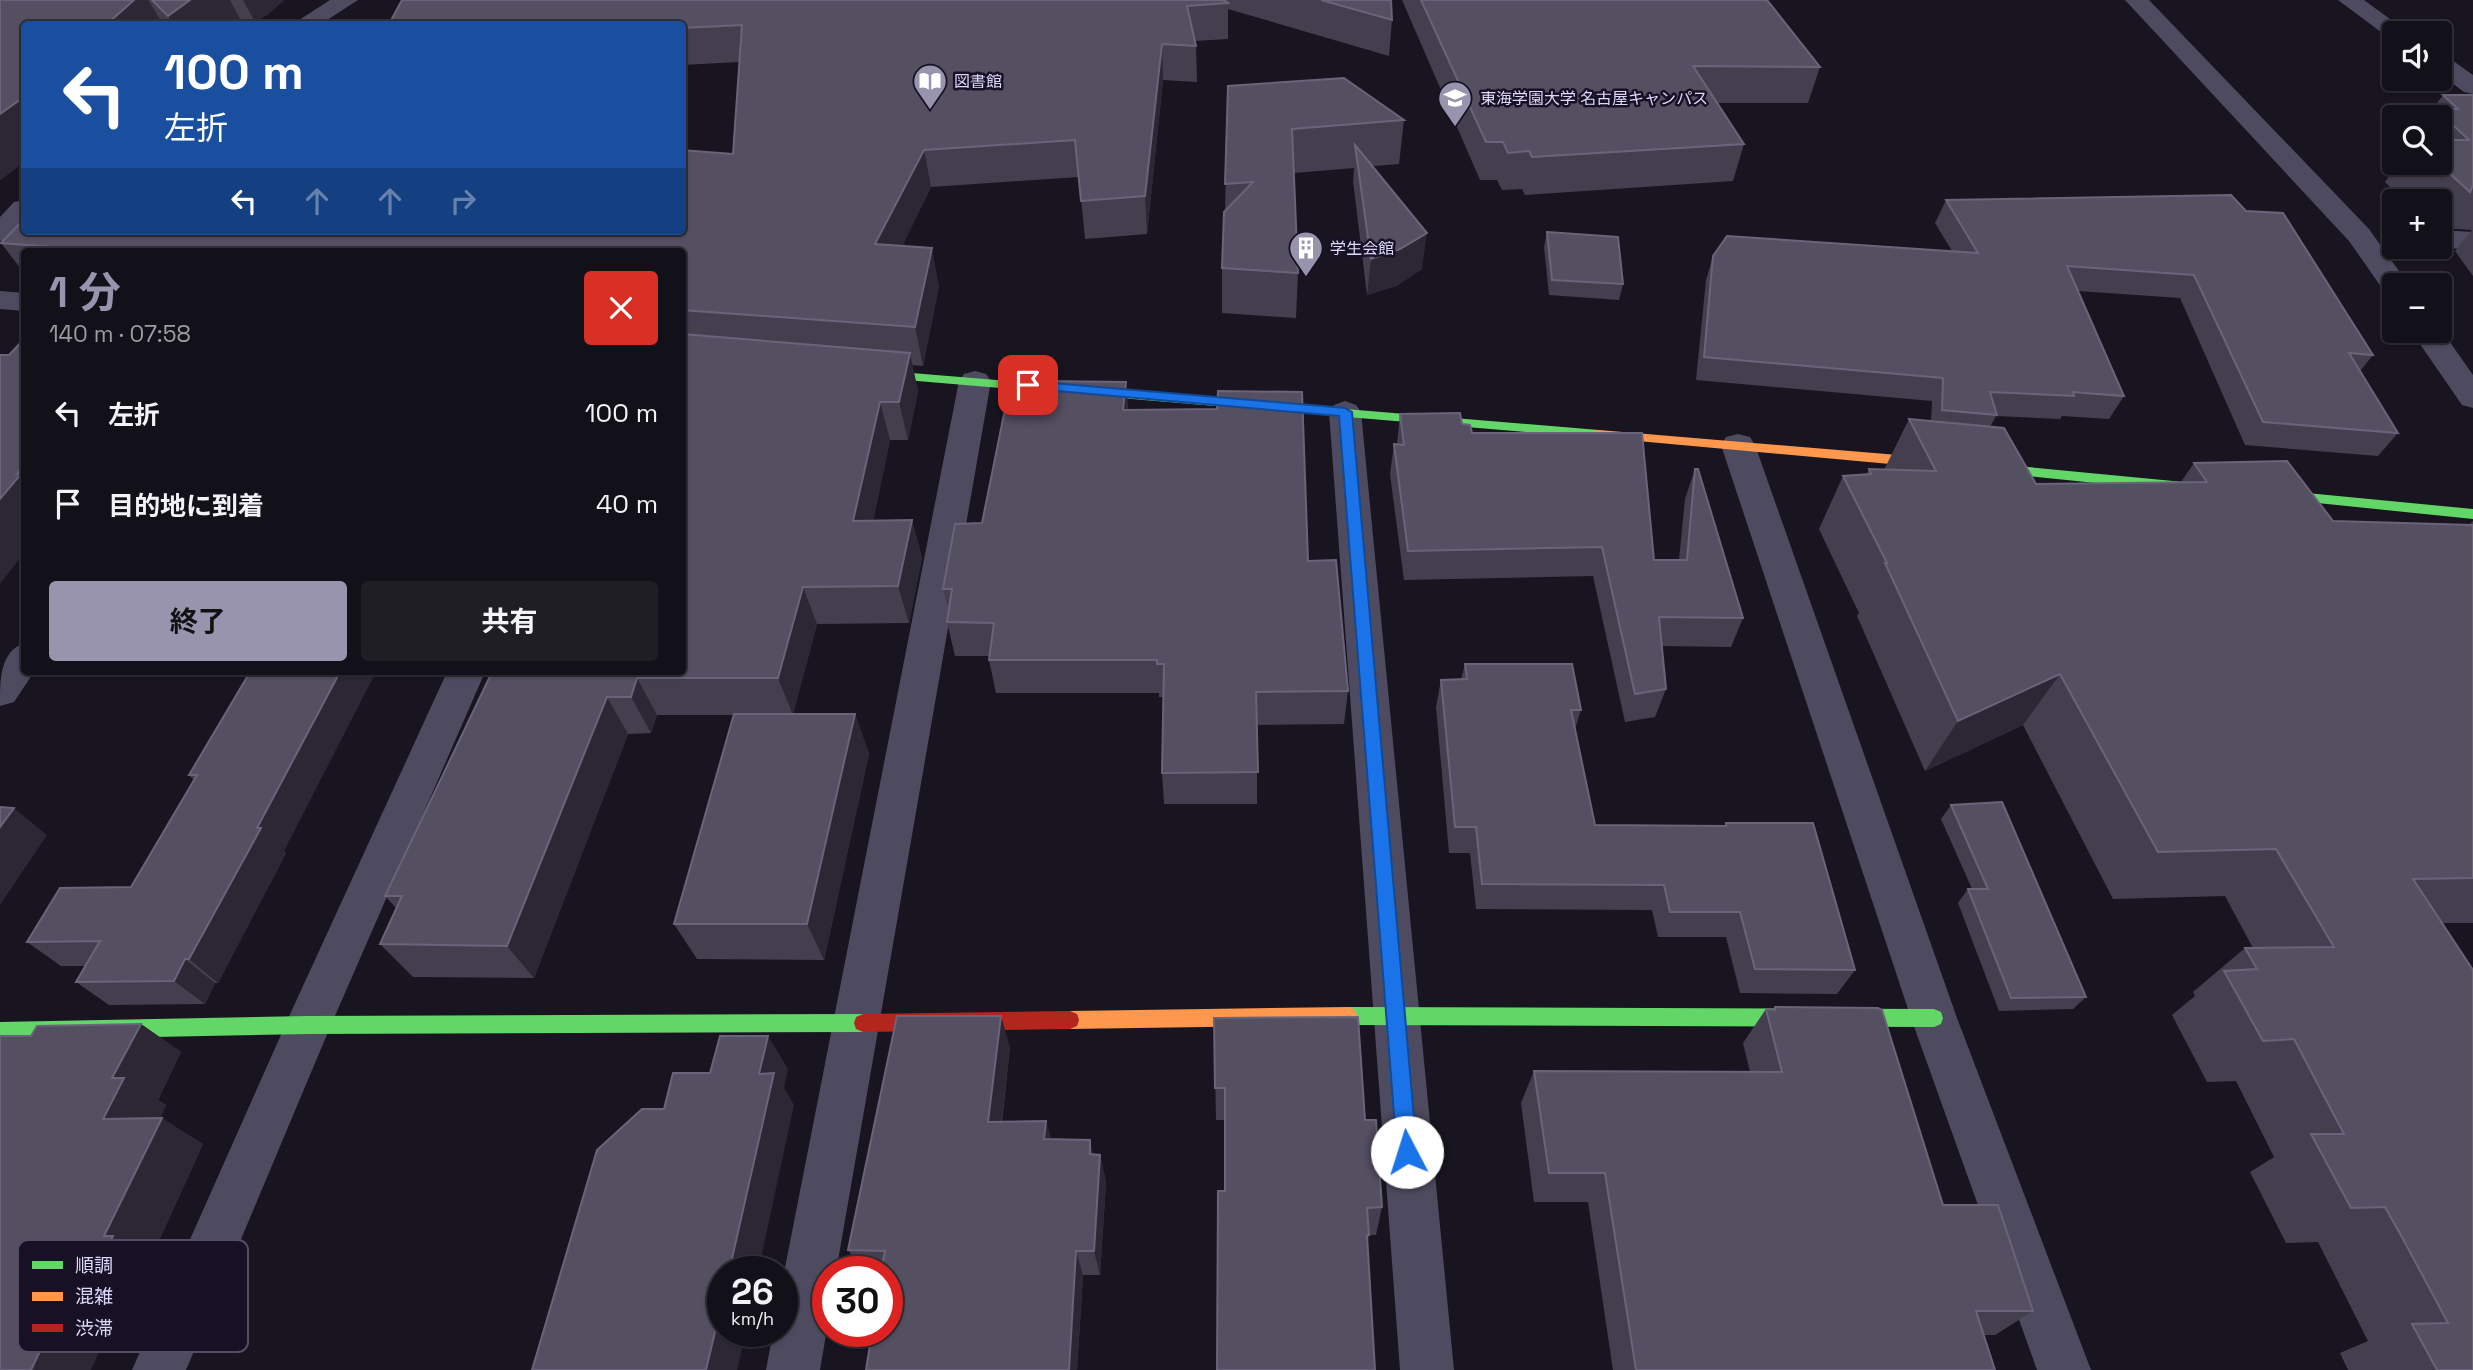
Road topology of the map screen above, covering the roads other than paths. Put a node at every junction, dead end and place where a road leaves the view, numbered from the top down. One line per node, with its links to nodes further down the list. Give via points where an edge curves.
1 (347, 0): 4 (street)
2 (2136, 0): 10 (street)
3 (2349, 0): 5 (street)
4 (310, 21)
5 (2382, 23)
6 (2452, 72): 7 (street)
7 (2473, 87)
8 (21, 211): 9 (street)
9 (0, 233)
10 (2359, 235): 11 (street); 14 (street)
11 (2382, 236)
12 (2452, 240): 13 (street)
13 (2473, 241)
14 (2386, 273)
15 (0, 300): 16 (street)
16 (21, 302)
17 (2434, 343): 20 (street)
18 (850, 372): 19 (street)
19 (975, 381): 21 (street); 31 (street)
20 (2473, 398)
21 (1345, 412): 22 (street); 29 (street)
22 (1738, 445): 23 (street); 30 (street)
23 (2210, 489)
24 (2251, 493): 25 (street)
25 (2473, 514)
26 (21, 661): 28 (street)
27 (465, 675): 32 (street)
28 (0, 691)
29 (1395, 1015): 30 (street); 31 (street); 38 (street)
30 (1934, 1018): 39 (street)
31 (854, 1023): 32 (street); 37 (street)
32 (308, 1025): 33 (street); 34 (street)
33 (0, 1031)
34 (215, 1240)
35 (167, 1352): 36 (street)
36 (159, 1370)
37 (793, 1370)
38 (1427, 1370)
39 (2064, 1370)

